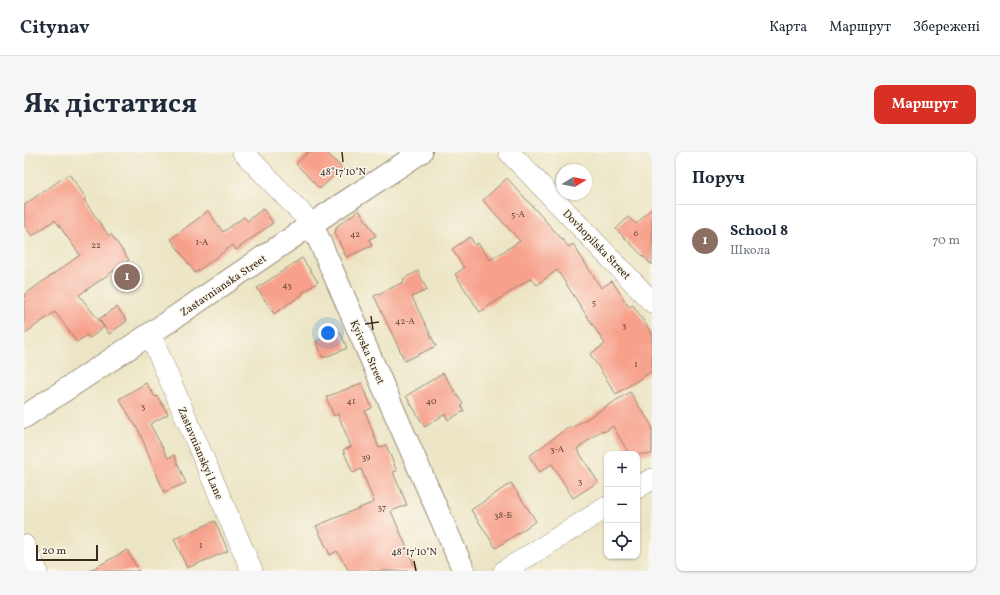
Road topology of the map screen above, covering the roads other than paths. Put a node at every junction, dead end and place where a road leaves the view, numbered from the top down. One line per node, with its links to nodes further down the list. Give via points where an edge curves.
1 (243, 152): 4 (street, Kyivska Street)
2 (421, 152): 4 (street, Zastavnianska Street)
3 (509, 152): 5 (street, Dovhopilska Street)
4 (312, 224): 6 (street, Zastavnianska Street); 14 (street, Kyivska Street)
5 (652, 302)
6 (150, 334): 7 (street, Zastavnianska Street); 13 (street, Zastavnianskyi Lane)
7 (24, 417)
8 (652, 479): 9 (street)
9 (639, 487)
10 (604, 509): 15 (street)
11 (24, 545): 12 (street)
12 (37, 571)
13 (252, 571)
14 (464, 571)
15 (504, 571)

